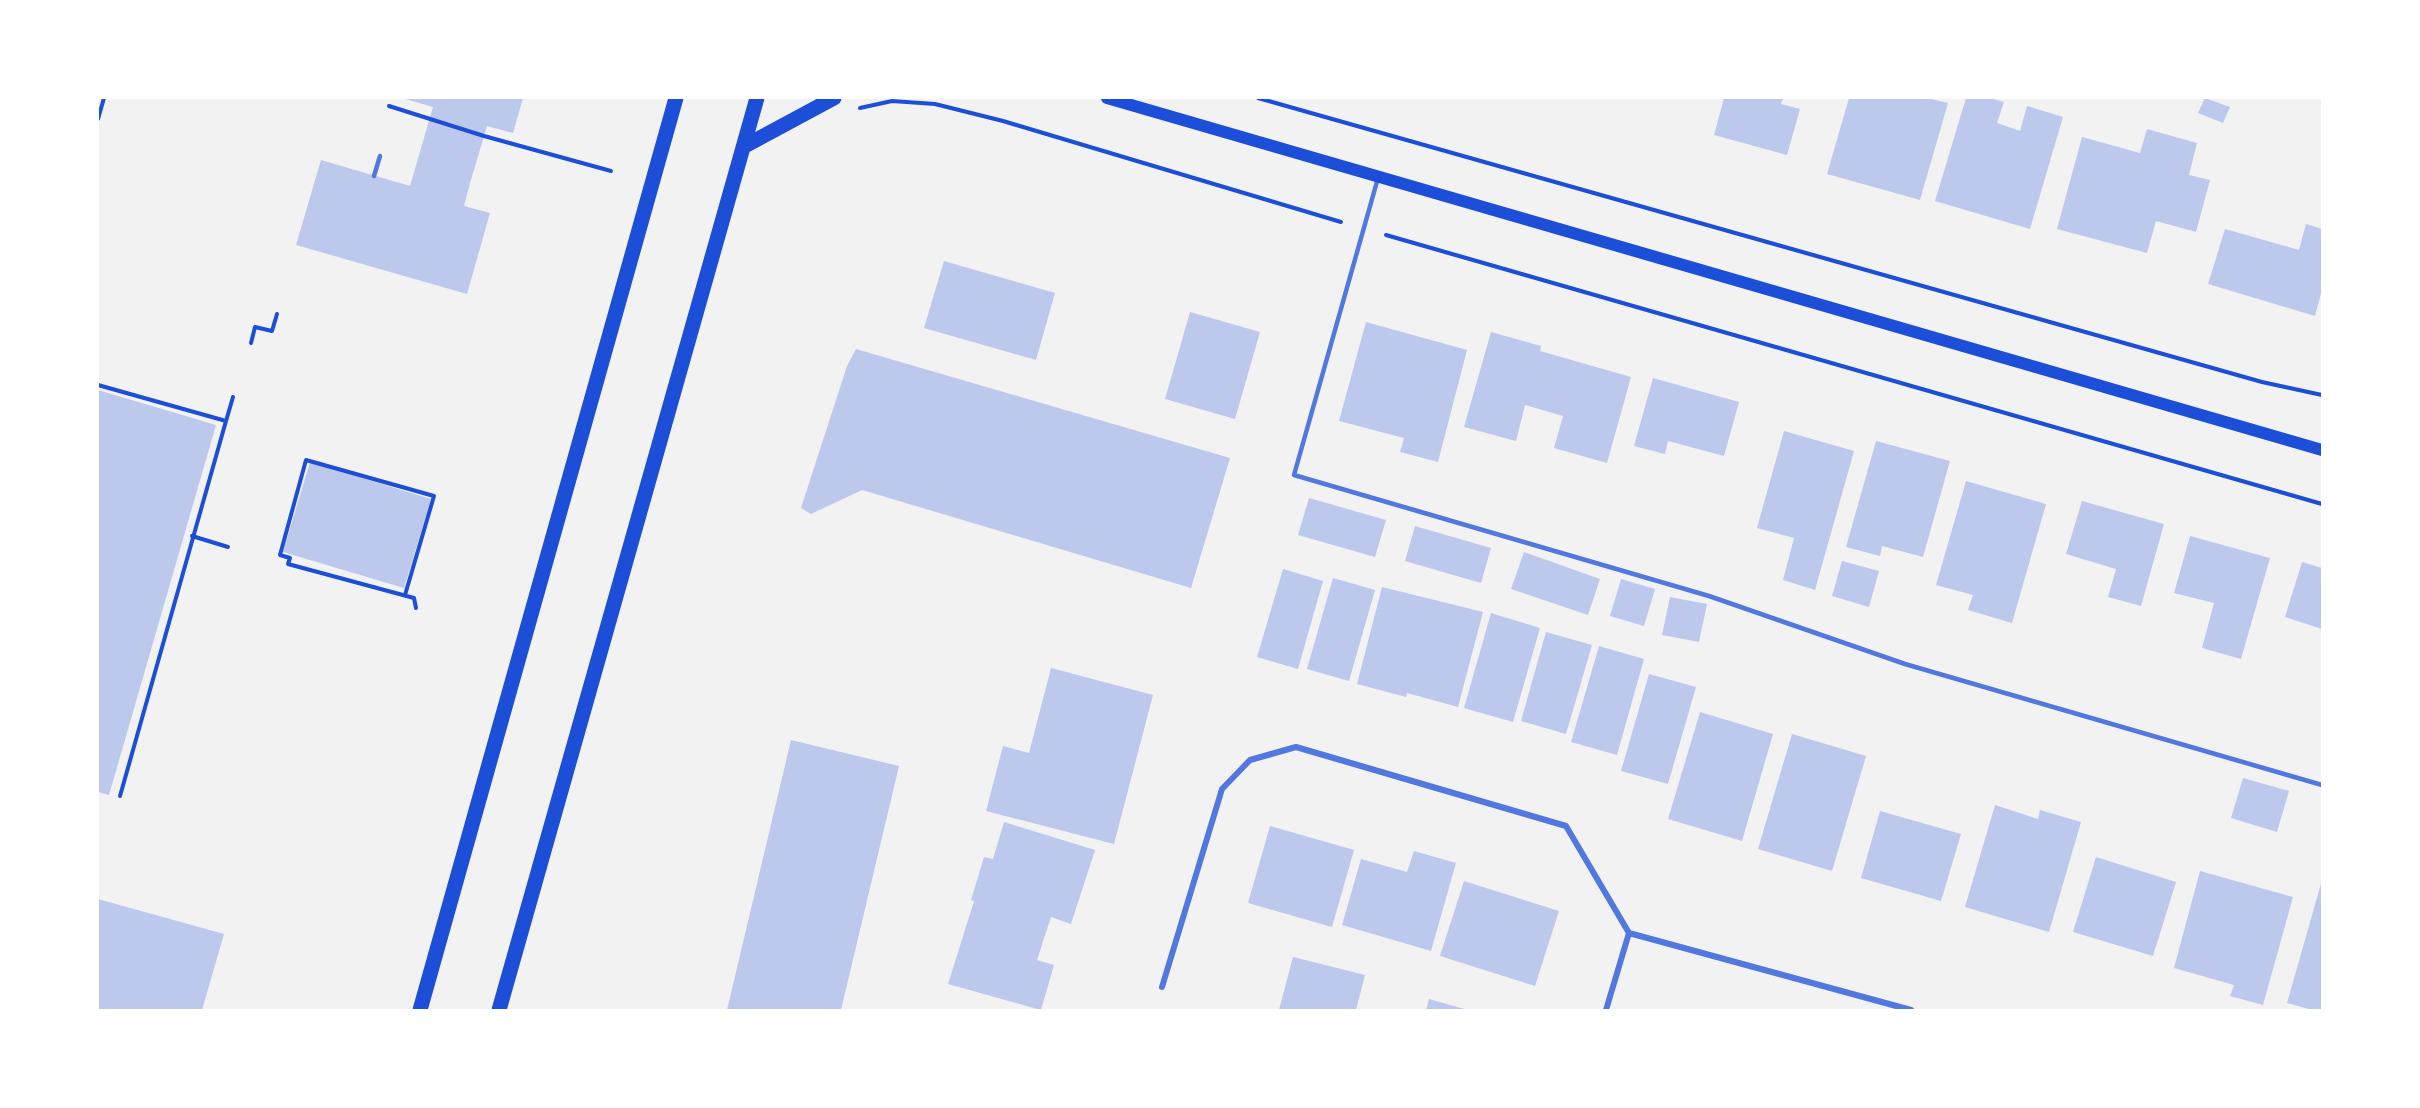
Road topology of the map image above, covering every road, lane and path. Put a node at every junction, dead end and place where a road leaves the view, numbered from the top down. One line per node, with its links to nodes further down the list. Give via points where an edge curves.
1 (104, 98): 9 (path)
2 (675, 98): 33 (main road)
3 (757, 98): 10 (main road)
4 (834, 98): 10 (main road)
5 (1107, 98): 14 (main road)
6 (1258, 98): 20 (path, via 2262,382)
7 (390, 106): 12 (path)
8 (852, 110): 15 (path, via 892,101 935,104)
9 (98, 119)
10 (743, 147): 34 (main road)
11 (380, 156): 13 (lane)
12 (612, 171)
13 (374, 176)
14 (1379, 176): 23 (main road); 29 (lane, via 1294,475 1709,596 1905,664)
15 (1342, 223)
16 (1381, 233): 24 (path)
17 (277, 314): 18 (path, via 272,332 255,327)
18 (250, 343)
19 (98, 385): 22 (path)
20 (2322, 395)
21 (233, 397): 22 (path)
22 (226, 421): 25 (path)
23 (2322, 450)
24 (2322, 504)
25 (192, 536): 26 (path); 30 (path)
26 (228, 547)
27 (405, 595): 27 (path, via 288,564 290,558 280,555 306,460 434,496); 28 (path, via 414,598)
28 (416, 608)
29 (2322, 785)
30 (120, 796)
31 (1629, 933): 32 (street, via 1566,826 1296,747 1250,760 1222,789); 35 (street); 36 (street)
32 (1162, 987)
33 (420, 1011)
34 (499, 1011)
35 (1606, 1011)
36 (1911, 1011)

